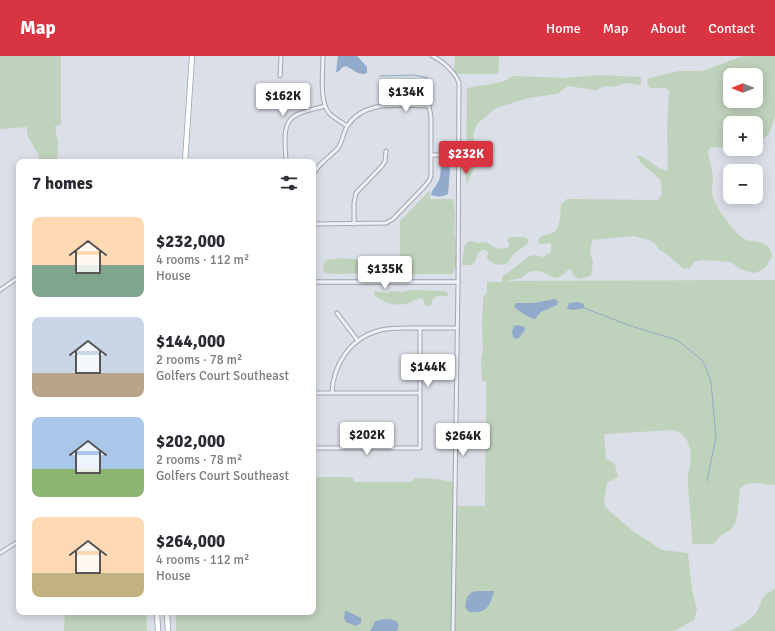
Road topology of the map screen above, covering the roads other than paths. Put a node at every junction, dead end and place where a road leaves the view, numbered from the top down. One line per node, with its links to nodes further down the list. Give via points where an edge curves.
1 (192, 56): 8 (main road)
2 (281, 56): 5 (street)
3 (323, 56): 6 (street, via 323,94)
4 (432, 56): 11 (street, via 443,63 458,81)
5 (280, 76)
6 (326, 106): 7 (street, via 333,116); 14 (street, via 298,114 290,121 286,131)
7 (347, 126): 10 (street, via 361,113 374,108 429,106); 15 (street, via 338,147)
8 (187, 127): 12 (main road); 13 (main road)
9 (386, 151): 17 (street, via 382,166 356,193)
10 (431, 155): 11 (street); 17 (street, via 429,181 393,219 382,224)
11 (458, 155): 20 (street)
12 (182, 159)
13 (185, 159)
14 (286, 159)
15 (316, 170)
16 (316, 224): 17 (street)
17 (354, 224)
18 (16, 279): 21 (street)
19 (316, 282): 20 (street)
20 (458, 282): 24 (street)
21 (0, 290)
22 (337, 313): 25 (street)
23 (420, 328): 24 (street); 25 (street, via 380,330); 28 (street)
24 (457, 328): 36 (street)
25 (358, 340): 27 (street, via 338,364)
26 (316, 393): 27 (street)
27 (332, 393): 28 (street)
28 (420, 393): 29 (street, via 420,448)
29 (316, 448)
30 (16, 543): 31 (street)
31 (1, 551)
32 (157, 615): 34 (main road)
33 (167, 615): 35 (main road)
34 (158, 631)
35 (168, 631)
36 (453, 631)

